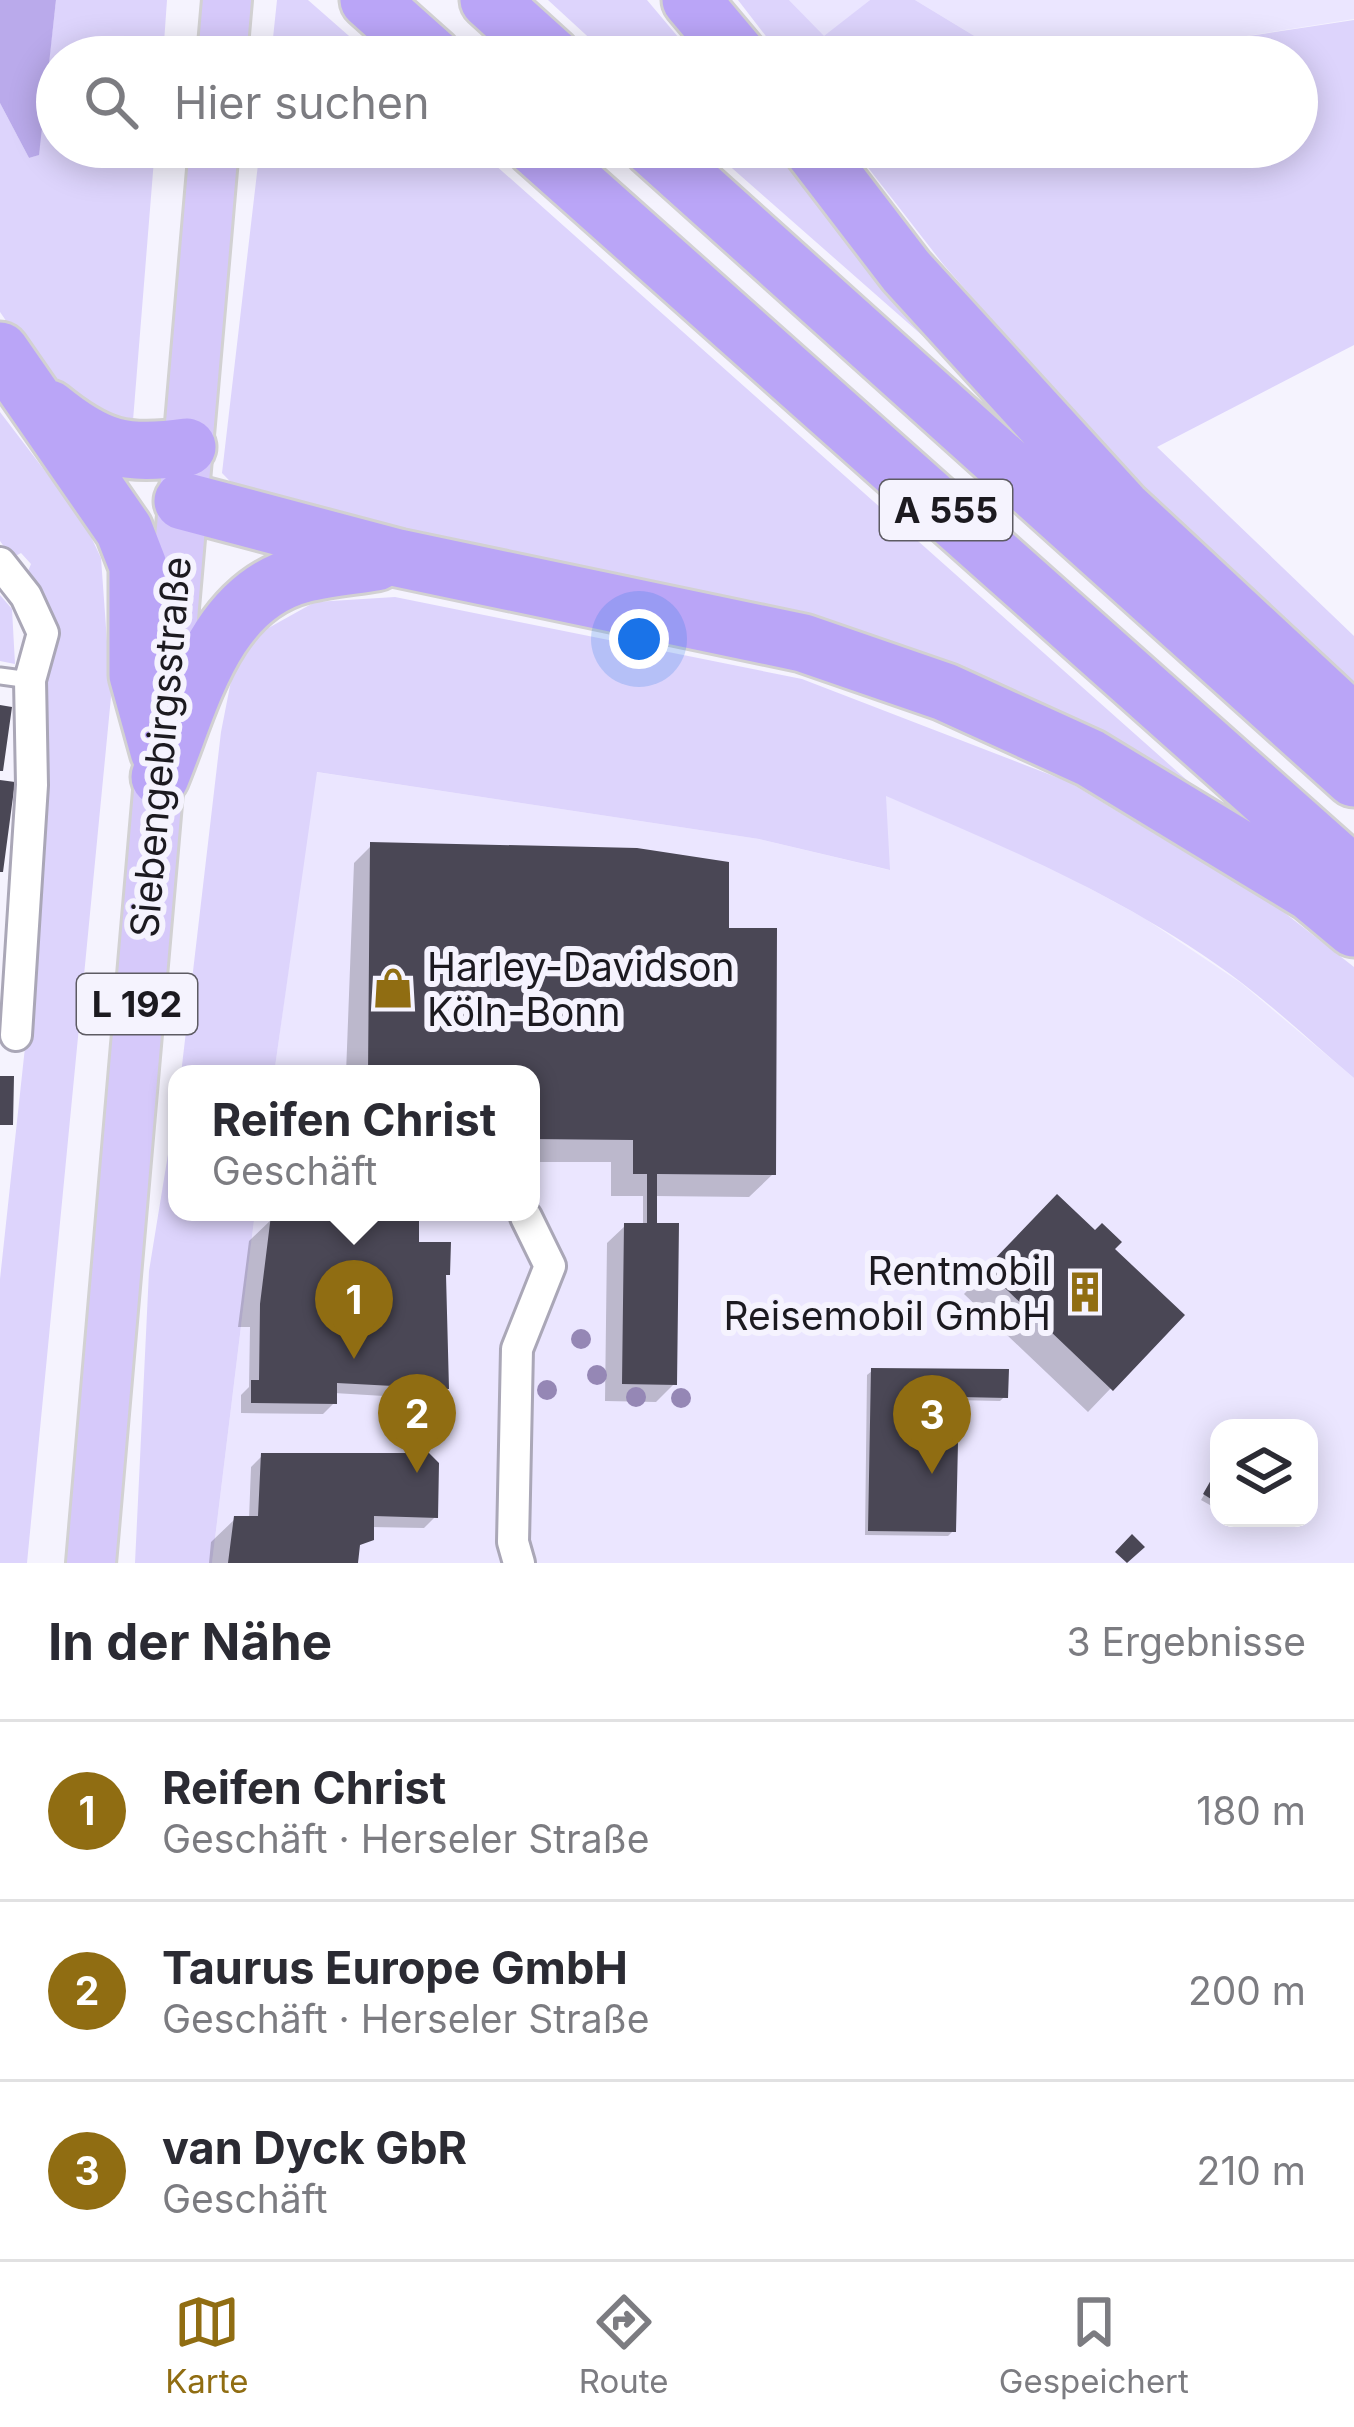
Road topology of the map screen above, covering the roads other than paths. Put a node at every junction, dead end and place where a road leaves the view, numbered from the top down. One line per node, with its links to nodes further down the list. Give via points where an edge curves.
1 (369, 0): 4 (highway)
2 (489, 0): 5 (highway)
3 (691, 0): 6 (highway)
4 (409, 36)
5 (529, 36)
6 (721, 36)
7 (212, 168): 12 (main road, Siebengebirgsstraße / L 192)
8 (559, 168): 19 (highway, A 555)
9 (675, 168): 18 (highway, A 555)
10 (827, 168): 16 (highway, via 905,271 1122,508)
11 (12, 369): 12 (highway, via 87,440); 17 (highway, via 124,530 139,566 138,675)
12 (185, 474): 13 (highway); 17 (main road, Siebengebirgsstraße / L 192)
13 (398, 558): 17 (highway, via 299,574 248,603 215,640); 20 (highway, via 802,644 945,692 1090,758 1312,893)
14 (0, 563): 15 (street, via 43,633)
15 (15, 678): 21 (street, via 32,785)
16 (1354, 724)
17 (158, 768): 23 (main road, Siebengebirgsstraße / L 192)
18 (1354, 778)
19 (1354, 877)
20 (1354, 928)
21 (16, 1035)
22 (528, 1221): 24 (street, via 550,1266 518,1349)
23 (91, 1563)
24 (519, 1563)

